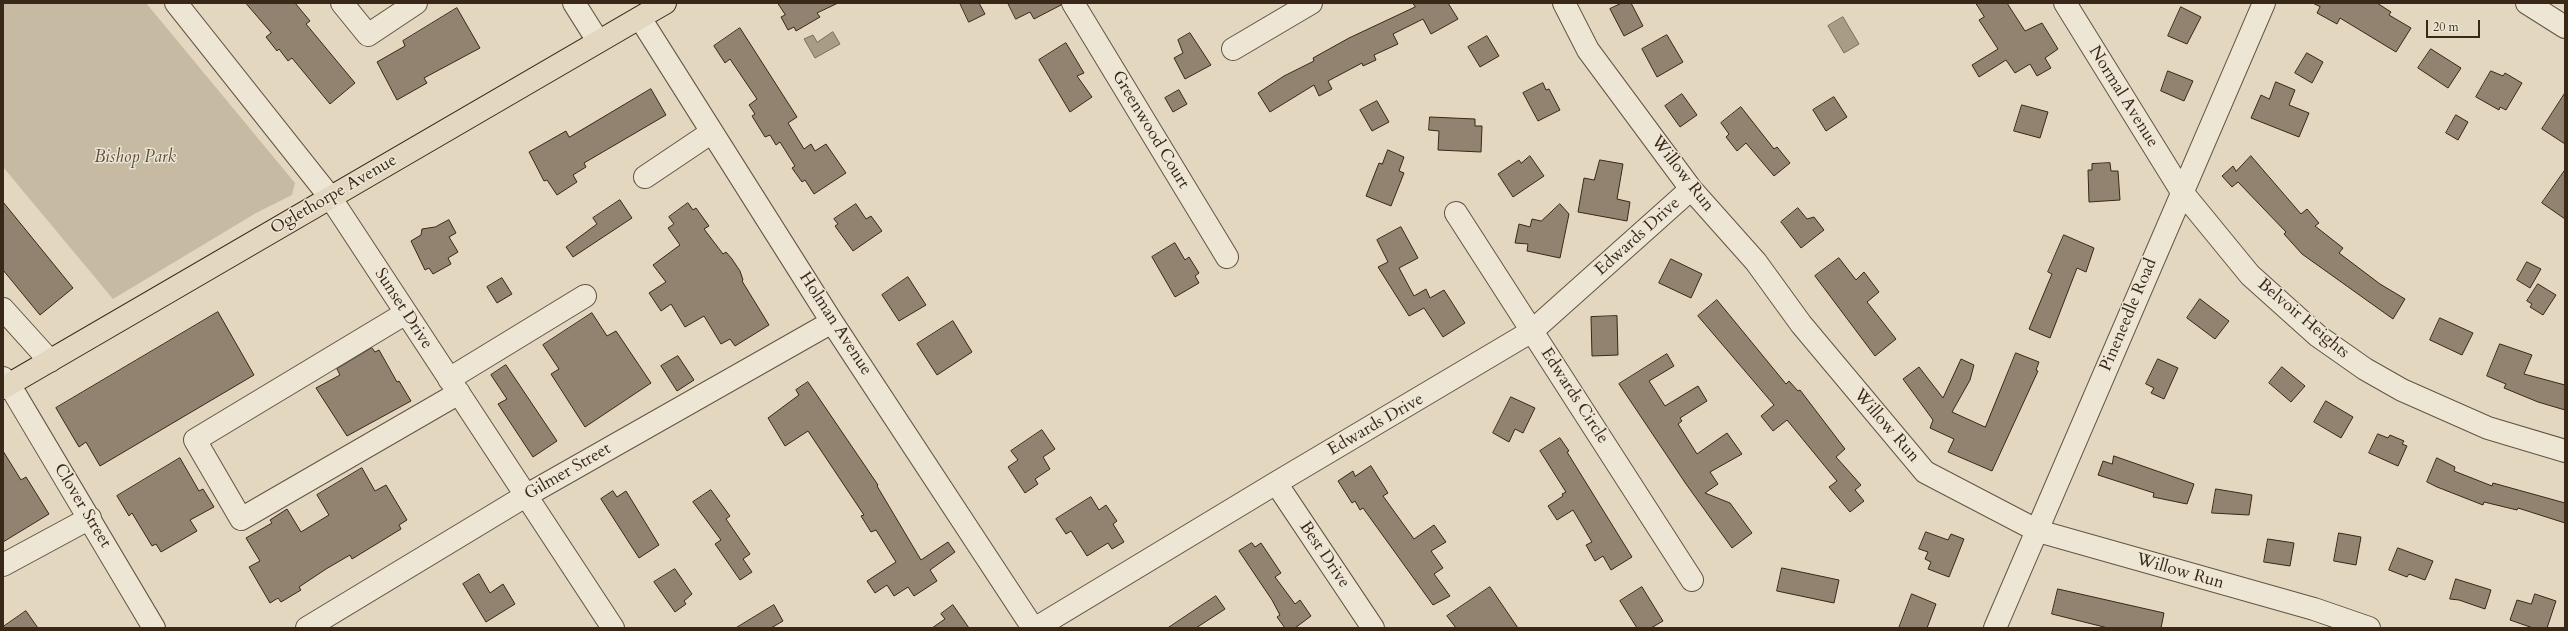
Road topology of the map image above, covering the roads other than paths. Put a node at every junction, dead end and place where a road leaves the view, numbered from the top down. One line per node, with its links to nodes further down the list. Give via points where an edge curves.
1 (176, 3): 20 (street, Sunset Drive)
2 (342, 3): 3 (street, via 368,35)
3 (416, 3)
4 (574, 3): 14 (street)
5 (665, 3): 12 (main road, Oglethorpe Avenue)
6 (1073, 3): 22 (street, Greenwood Court)
7 (1311, 3): 15 (street)
8 (1564, 3): 18 (street, Willow Run, via 1588,50)
9 (2065, 3): 19 (street, Normal Avenue)
10 (2264, 3): 19 (street, Pineneedle Road)
11 (2527, 3): 13 (street)
12 (640, 18): 14 (main road, Oglethorpe Avenue); 16 (street, Holman Avenue)
13 (2565, 27)
14 (598, 41): 20 (main road, Oglethorpe Avenue)
15 (1233, 49)
16 (712, 132): 17 (street); 26 (street, Holman Avenue)
17 (645, 177)
18 (1691, 189): 27 (street, Edwards Drive); 35 (street, Willow Run, via 1756,262 1836,367 1925,472)
19 (2182, 192): 31 (street, Belvoir Heights, via 2250,275 2318,336 2365,369 2402,390 2488,428); 35 (street, Pineneedle Road)
20 (330, 197): 25 (street, Sunset Drive); 28 (main road, Oglethorpe Avenue)
21 (1456, 213): 27 (street, Edwards Circle)
22 (1226, 257)
23 (585, 296): 30 (street)
24 (3, 309): 28 (street)
25 (406, 313): 30 (street, Sunset Drive); 30 (street, via 195,440 241,519)
26 (832, 322): 33 (street, Gilmer Street); 41 (street, Holman Avenue)
27 (1532, 332): 32 (street, Edwards Drive); 37 (street, Edwards Circle)
28 (50, 361): 29 (main road, Oglethorpe Avenue)
29 (5, 384): 34 (street, Clover Street)
30 (454, 386): 33 (street, Sunset Drive)
31 (2565, 451)
32 (1276, 483): 42 (street, Edwards Drive); 43 (street, Best Drive)
33 (527, 495): 39 (street, Gilmer Street); 40 (street, Sunset Drive)
34 (90, 518): 36 (street); 38 (street, Clover Street)
35 (2038, 531): 44 (street, Pineneedle Road); 45 (street, Willow Run, via 2314,609)
36 (3, 565)
37 (1692, 580)
38 (154, 628)
39 (307, 628)
40 (613, 628)
41 (1033, 628)
42 (1036, 628)
43 (1373, 628)
44 (1995, 628)
45 (2369, 628)

